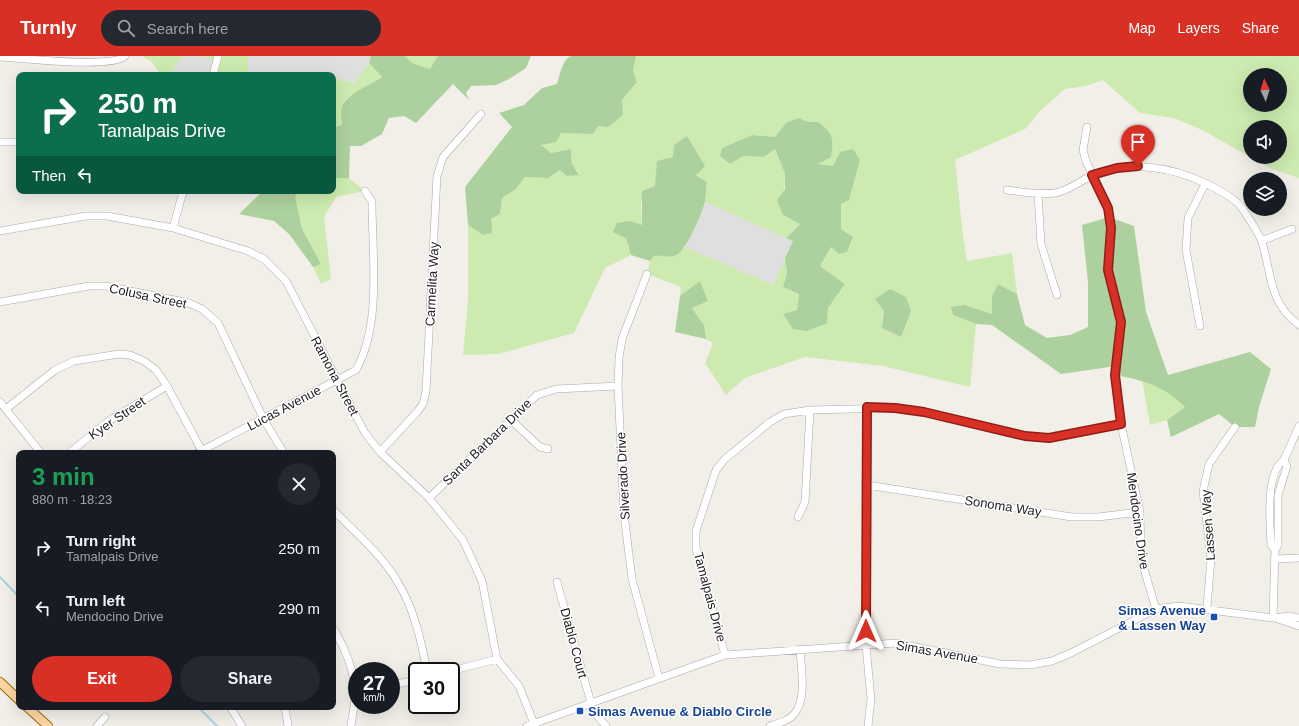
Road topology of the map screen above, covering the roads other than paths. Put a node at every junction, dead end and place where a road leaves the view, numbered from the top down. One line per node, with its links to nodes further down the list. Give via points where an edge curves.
1 (125, 56): 4 (street, via 122,60 104,63)
2 (218, 56): 5 (street)
3 (0, 57): 4 (street)
4 (27, 57)
5 (214, 72)
6 (481, 114): 43 (street, Carmelita Way, via 443,157 437,176 428,370 423,404)
7 (1087, 127): 10 (street, Mendocino Drive, via 1083,150)
8 (0, 142): 9 (street)
9 (16, 142)
10 (1092, 175): 11 (street, via 1117,168 1138,166 1187,174); 15 (street, via 1072,188); 34 (street, Mendocino Drive, via 1108,208 1111,228 1108,270 1121,322 1115,375)
11 (1205, 184): 19 (street, via 1243,209); 24 (street, via 1188,218 1186,250)
12 (1007, 190): 15 (street)
13 (365, 191): 25 (street, Lucas Avenue, via 372,202 373,311 363,358 356,370)
14 (183, 194): 16 (street)
15 (1038, 194): 21 (street, via 1041,244)
16 (173, 228): 18 (street, Ramona Street, via 107,216 86,216); 25 (street, Ramona Street, via 248,251 264,259 286,281)
17 (1292, 228): 19 (street)
18 (0, 231)
19 (1261, 241): 23 (street, via 1277,302 1287,316)
20 (647, 274): 27 (street, Silverado Drive, via 622,339)
21 (1057, 295)
22 (0, 302): 32 (street, Colusa Street, via 89,286 106,286 189,303 202,309 218,323)
23 (1299, 325)
24 (1200, 326)
25 (337, 380): 32 (street, Lucas Avenue); 43 (street, Ramona Street, via 365,433)
26 (167, 386): 30 (street, via 156,370 144,361 130,355 119,354 63,365); 39 (street, Kyer Street, via 110,420); 40 (street)
27 (618, 386): 33 (street, Santa Barbara Drive, via 556,388 537,394); 65 (street, Silverado Drive, via 624,514 632,579)
28 (0, 402): 30 (street)
29 (867, 407): 31 (street, Tamalpais Drive); 34 (street, Tamalpais Drive, via 924,412 1025,436 1049,438); 44 (street)
30 (6, 409): 38 (street)
31 (810, 410): 48 (street, via 805,502); 60 (street, Tamalpais Drive, via 784,414 770,422 725,459 716,470 696,532 696,548)
32 (264, 420): 41 (street, Lucas Avenue); 42 (street, Colusa Street)
33 (511, 420): 37 (street, via 540,448); 45 (street, Santa Barbara Drive)
34 (1121, 424): 46 (street, Mendocino Drive)
35 (1299, 426): 50 (street, via 1284,460 1279,463 1269,495 1270,544 1275,550)
36 (1235, 427): 52 (street, Lassen Way, via 1209,464 1203,491 1212,558)
37 (548, 448)
38 (39, 450)
39 (73, 450)
40 (200, 450)
41 (205, 450)
42 (282, 450)
43 (380, 452): 45 (street, Ramona Street)
44 (867, 485): 46 (street, Sonoma Way, via 1072,516 1098,517); 58 (street)
45 (429, 498): 61 (street, Ramona Street, via 464,540 482,581)
46 (1140, 512): 53 (street, Mendocino Drive, via 1141,559)
47 (336, 513): 63 (street, via 397,580 410,604 420,634)
48 (798, 517)
49 (1299, 558): 50 (street)
50 (1274, 559): 54 (street)
51 (558, 582): 68 (street, Diablo Court)
52 (1207, 608): 53 (street, Simas Avenue, via 1179,606); 54 (street, Simas Avenue)
53 (1156, 609): 58 (street, Simas Avenue, via 1071,653 1052,661 1030,665 1000,664 896,643)
54 (1273, 618): 55 (street, Simas Avenue); 56 (street, Simas Avenue)
55 (1299, 618)
56 (1299, 626)
57 (336, 634): 62 (street)
58 (866, 646): 59 (street, Simas Avenue); 82 (street, via 871,699)
59 (800, 649): 60 (street, Simas Avenue); 81 (street, via 801,700 794,714 786,721)
60 (725, 655): 65 (street, Simas Avenue)
61 (497, 659): 64 (street); 74 (street, Ramona Street, via 519,686)
62 (349, 662)
63 (425, 662)
64 (460, 669)
65 (659, 678): 68 (street, Simas Avenue)
66 (0, 682): 67 (main road)
67 (16, 697)
68 (591, 704): 74 (street, Simas Avenue); 80 (street, Diablo Court, via 594,712)
69 (30, 710): 75 (main road)
70 (232, 710): 77 (street)
71 (285, 710): 78 (street)
72 (353, 714): 79 (street)
73 (105, 717): 76 (street)
74 (532, 725)
75 (48, 726)
76 (97, 726)
77 (242, 726)
78 (288, 726)
79 (351, 726)
80 (606, 726)
81 (770, 726)
82 (868, 726)

